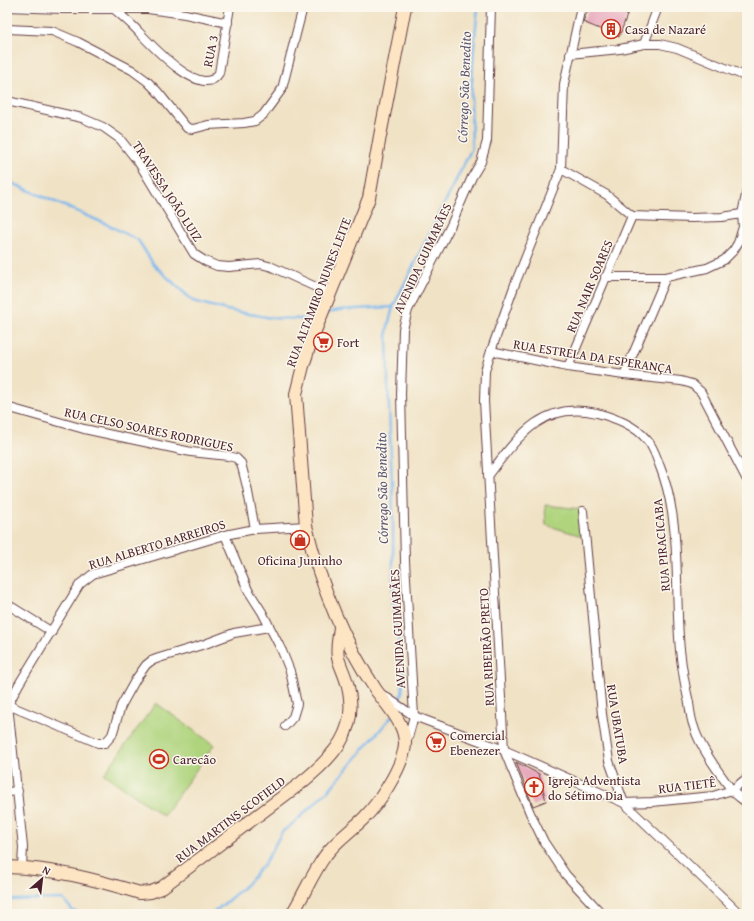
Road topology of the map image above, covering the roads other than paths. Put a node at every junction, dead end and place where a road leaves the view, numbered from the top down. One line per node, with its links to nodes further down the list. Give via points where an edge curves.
1 (7, 7): 9 (street)
2 (230, 7): 10 (street, RUA 3)
3 (303, 7): 11 (street, via 282,89 259,118 244,123 190,129 147,81 132,70 52,31)
4 (405, 7): 22 (main road, RUA ALTAMIRO NUNES LEITE, via 369,198)
5 (491, 7): 39 (street, AVENIDA GUIMARÃES, via 487,141 481,162 408,310 403,329 401,394)
6 (581, 7): 13 (street, RUA RIBEIRÃO PRETO)
7 (658, 7): 12 (street)
8 (148, 8): 9 (street); 10 (street)
9 (114, 9): 10 (street, RUA 3, via 173,65 196,79 211,81 219,73)
10 (228, 23)
11 (7, 29)
12 (644, 44): 13 (street); 14 (street, via 678,48)
13 (570, 54): 16 (street, RUA RIBEIRÃO PRETO, via 564,84)
14 (747, 77)
15 (7, 101): 22 (street, TRAVESSA JOÃO LUIZ, via 82,118 103,127 120,139 139,163 194,254 205,261 217,266 261,264 272,267)
16 (560, 169): 19 (street, via 607,195); 23 (street, RUA RIBEIRÃO PRETO)
17 (747, 190): 18 (street)
18 (742, 214): 19 (street, via 692,218); 21 (street, via 743,227 738,242 733,252 724,260 707,268)
19 (632, 216): 20 (street, RUA NAIR SOARES)
20 (605, 277): 21 (street); 24 (street, RUA NAIR SOARES)
21 (666, 277): 25 (street)
22 (328, 300): 30 (main road, RUA ALTAMIRO NUNES LEITE, via 303,366 296,394)
23 (491, 351): 24 (street, RUA ESTRELA DA ESPERANÇA); 27 (street, RUA RIBEIRÃO PRETO, via 485,371)
24 (568, 367): 25 (street, RUA ESTRELA DA ESPERANÇA)
25 (624, 375): 28 (street, RUA ESTRELA DA ESPERANÇA, via 692,384 701,392)
26 (10, 408): 31 (street, RUA CELSO SOARES RODRIGUES, via 84,429 191,452 236,458 241,463)
27 (488, 476): 42 (street, RUA RIBEIRÃO PRETO); 44 (street, RUA PIRACICABA, via 523,432 533,424 558,413 580,411 605,415 632,427 649,441 666,479 671,504 677,567 680,649 694,728 703,747)
28 (747, 480)
29 (583, 511): 47 (street, RUA UBATUBA, via 602,714 610,761)
30 (306, 526): 31 (street, RUA ALBERTO BARREIROS); 35 (main road, RUA ALTAMIRO NUNES LEITE)
31 (255, 529): 32 (street, RUA ALBERTO BARREIROS)
32 (224, 535): 34 (street, via 248,590); 36 (street, RUA ALBERTO BARREIROS, via 87,577 80,584)
33 (7, 604): 36 (street)
34 (269, 626): 38 (street, via 234,633 151,661 136,679 121,706 112,735 105,743); 40 (street, via 290,671 297,704 293,717)
35 (340, 627): 37 (main road, RUA ALTAMIRO NUNES LEITE); 50 (main road, RUA MARTINS SCOFIELD, via 338,654 351,702 349,725 345,734 320,768 241,829 161,888 151,892 140,893 74,875)
36 (52, 632): 38 (street, RUA ALBERTO BARREIROS)
37 (375, 688): 39 (street, RUA TIETÊ); 41 (main road, RUA ALTAMIRO NUNES LEITE, via 402,729)
38 (8, 705): 45 (street)
39 (412, 714): 41 (street); 42 (street, RUA TIETÊ)
40 (285, 726)
41 (405, 750): 51 (main road, RUA ALTAMIRO NUNES LEITE, via 397,770 375,806 325,855)
42 (504, 750): 47 (street, RUA TIETÊ); 52 (street, RUA RIBEIRÃO PRETO, via 544,842 566,875)
43 (747, 778): 44 (street, RUA TIETÊ)
44 (732, 790): 47 (street, RUA TIETÊ, via 699,798); 48 (street, RUA PIRACICABA)
45 (18, 791): 46 (street); 50 (street, via 23,847)
46 (7, 792)
47 (624, 803): 53 (street, RUA UBATUBA)
48 (747, 803)
49 (7, 867): 50 (main road, RUA MARTINS SCOFIELD)
50 (22, 867)
51 (292, 914)
52 (602, 914)
53 (740, 914)

